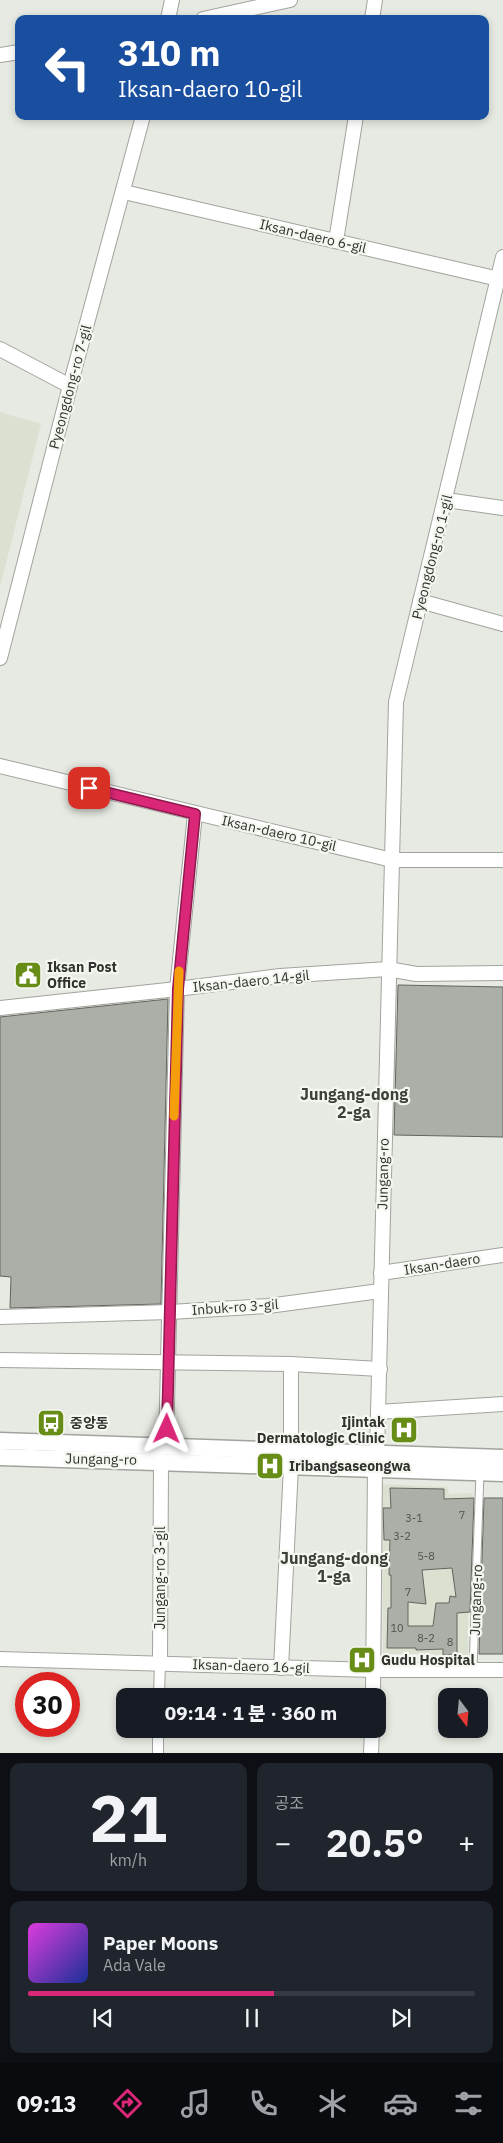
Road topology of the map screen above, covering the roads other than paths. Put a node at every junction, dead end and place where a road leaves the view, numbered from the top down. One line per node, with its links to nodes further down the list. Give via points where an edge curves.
1 (172, 0): 4 (street)
2 (290, 0): 5 (street)
3 (375, 0): 6 (street)
4 (169, 15)
5 (221, 15)
6 (373, 15)
7 (15, 53): 8 (street)
8 (0, 55)
9 (142, 120): 11 (street, Pyeongdong-ro 7-gil)
10 (355, 120): 12 (street)
11 (124, 192): 12 (street, Iksan-daero 6-gil); 16 (street, Pyeongdong-ro 7-gil)
12 (336, 242): 14 (street, Iksan-daero 6-gil)
13 (503, 257): 14 (street, Pyeongdong-ro 1-gil)
14 (500, 280): 17 (street, Pyeongdong-ro 1-gil)
15 (0, 349): 16 (street)
16 (70, 386): 21 (street, Pyeongdong-ro 7-gil)
17 (446, 500): 18 (street); 19 (street, Pyeongdong-ro 1-gil)
18 (503, 508)
19 (420, 601): 20 (street); 24 (street, Pyeongdong-ro 1-gil, via 396,702)
20 (503, 624)
21 (0, 658)
22 (0, 766): 23 (street, Iksan-daero 10-gil)
23 (195, 814): 24 (street, Iksan-daero 10-gil); 28 (street)
24 (392, 860): 25 (street, Iksan-daero 10-gil); 26 (street, Jungang-ro)
25 (503, 860)
26 (388, 969): 27 (street, Iksan-daero 14-gil, via 416,974); 28 (street, Iksan-daero 14-gil, via 280,976); 31 (street, Jungang-ro)
27 (503, 973)
28 (178, 989): 29 (street, Iksan-daero 14-gil); 33 (street)
29 (0, 1008)
30 (503, 1255): 31 (street, Iksan-daero)
31 (381, 1273): 32 (street, Jungang-ro)
32 (380, 1291): 33 (street, Inbuk-ro 3-gil, via 268,1306); 38 (street, Jungang-ro)
33 (170, 1312): 34 (street, Inbuk-ro 3-gil); 36 (street)
34 (0, 1317)
35 (0, 1360): 36 (street)
36 (168, 1363): 37 (street); 42 (street)
37 (291, 1364): 38 (street); 45 (street)
38 (380, 1369): 40 (street, Jungang-ro)
39 (503, 1404): 40 (street)
40 (378, 1412): 46 (street, Jungang-ro)
41 (0, 1441): 42 (street, Jungang-ro)
42 (164, 1453): 43 (street, Jungang-ro); 45 (street, Jungang-ro); 50 (street, Jungang-ro 3-gil)
43 (0, 1457)
44 (503, 1458): 46 (street, Jungang-ro)
45 (291, 1459): 46 (street, Jungang-ro); 51 (street)
46 (376, 1460): 47 (street, Jungang-ro); 53 (street)
47 (480, 1471): 48 (street, Jungang-ro); 52 (lane, Jungang-ro)
48 (503, 1473)
49 (0, 1659): 50 (street, Iksan-daero 16-gil)
50 (160, 1662): 51 (street, Iksan-daero 16-gil); 55 (street, Jungang-ro 3-gil)
51 (280, 1668): 53 (street, Iksan-daero 16-gil)
52 (473, 1669): 53 (street, Iksan-daero 16-gil); 54 (street, Iksan-daero 16-gil)
53 (373, 1670): 56 (street)
54 (503, 1670)
55 (159, 1688)
56 (373, 1688)
57 (158, 1738): 59 (street)
58 (372, 1738): 60 (street)
59 (158, 1753)
60 (371, 1753)

